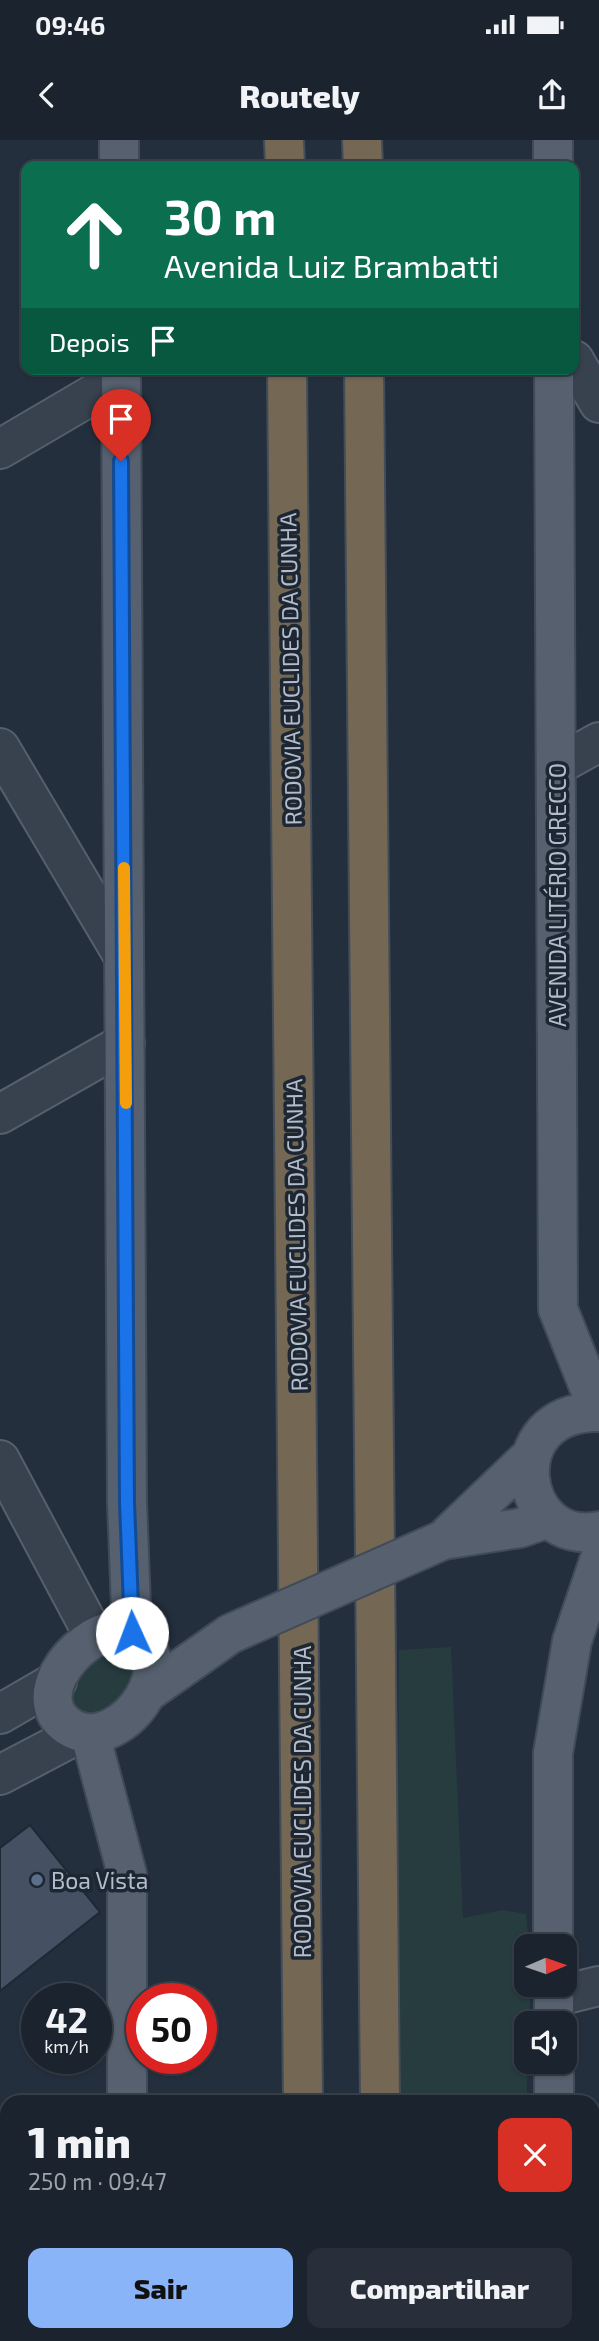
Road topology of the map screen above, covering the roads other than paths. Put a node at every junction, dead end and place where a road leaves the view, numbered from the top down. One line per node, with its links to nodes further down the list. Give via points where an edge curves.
1 (284, 140): 4 (highway)
2 (362, 140): 5 (highway)
3 (553, 140): 6 (main road)
4 (285, 161)
5 (363, 161)
6 (554, 161)
7 (579, 369): 13 (street)
8 (119, 375): 14 (street)
9 (121, 375): 18 (main road)
10 (287, 375): 40 (highway, RODOVIA EUCLIDES DA CUNHA)
11 (365, 375): 41 (highway)
12 (554, 375): 17 (main road, AVENIDA LITÉRIO GRECCO)
13 (599, 404)
14 (0, 449)
15 (599, 742): 17 (street)
16 (0, 748): 18 (street)
17 (556, 766): 21 (main road, AVENIDA LITÉRIO GRECCO, via 558,1309)
18 (124, 957): 19 (main road)
19 (125, 1043): 20 (street); 29 (main road, via 127,1502)
20 (0, 1114)
21 (599, 1412): 22 (main road, via 576,1413 556,1421 540,1437)
22 (530, 1457): 24 (main road, via 529,1479 535,1500); 26 (main road)
23 (1, 1463): 29 (street)
24 (549, 1518): 25 (main road, via 568,1529); 26 (main road, via 520,1528)
25 (599, 1531)
26 (443, 1540): 28 (main road, bridge)
27 (599, 1561): 35 (main road, via 572,1641 553,1753)
28 (230, 1634): 29 (main road); 31 (main road)
29 (119, 1637): 30 (main road, via 70,1654); 31 (main road, via 152,1676)
30 (57, 1681): 32 (street); 33 (main road, via 57,1713 66,1725)
31 (149, 1691): 33 (main road, via 118,1723)
32 (0, 1714)
33 (85, 1733): 34 (street); 39 (main road, via 127,1874)
34 (0, 1775)
35 (553, 1934)
36 (599, 1986): 37 (street)
37 (554, 2002)
38 (554, 2074): 42 (main road)
39 (128, 2095)
40 (303, 2095)
41 (380, 2095)
42 (554, 2095)

